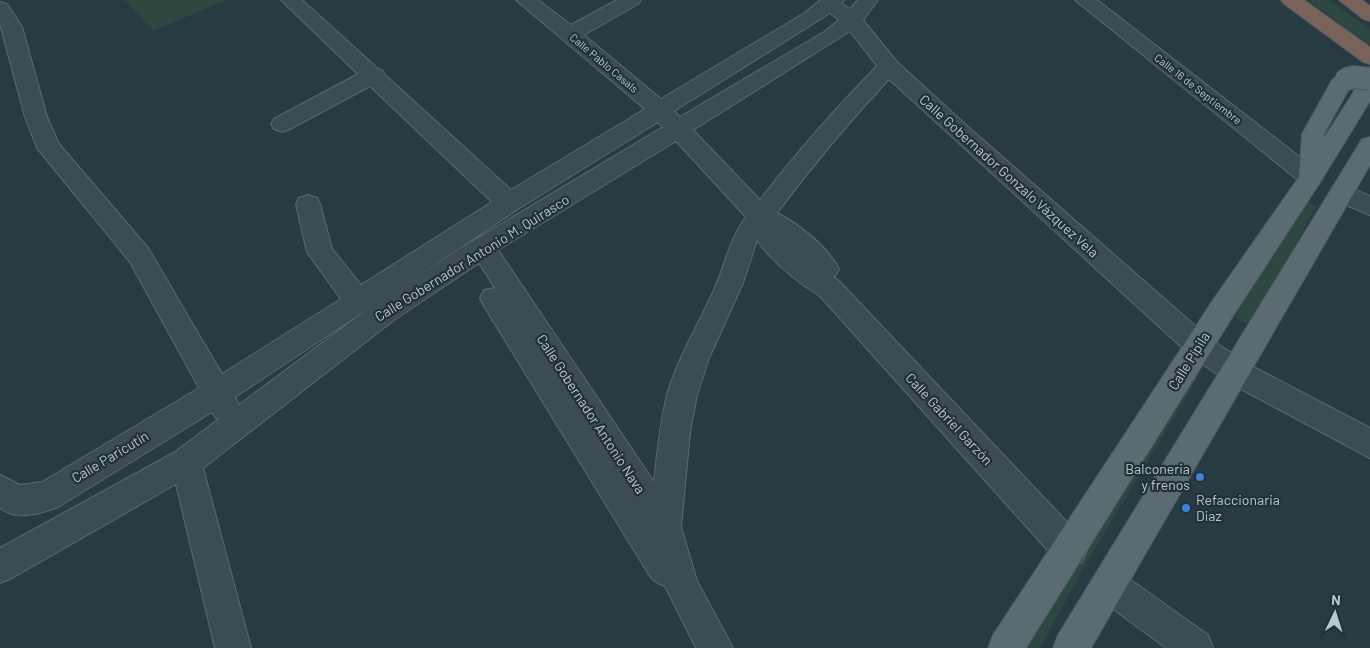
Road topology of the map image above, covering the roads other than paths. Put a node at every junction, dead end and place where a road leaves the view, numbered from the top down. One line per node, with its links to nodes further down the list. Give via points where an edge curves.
1 (291, 0): 14 (street)
2 (526, 0): 10 (street, Calle Pablo Casals)
3 (631, 0): 10 (street)
4 (868, 0): 9 (street, Calle Gobernador Antonio M. Quirasco)
5 (1085, 0): 21 (street, Calle 16 de Septiembre)
6 (1290, 0): 11 (highway)
7 (829, 1): 9 (street, Calle Gobernador Gonzalo Vázquez Vela); 16 (street, Calle Gobernador Antonio M. Quirasco, via 810,18)
8 (0, 8): 31 (street, via 12,27 36,117 49,148 139,255)
9 (852, 20): 12 (street, Calle Gobernador Gonzalo Vázquez Vela); 18 (street, Calle Gobernador Antonio M. Quirasco)
10 (570, 34): 16 (street, Calle Pablo Casals)
11 (1370, 57)
12 (890, 67): 26 (street, via 854,103); 29 (street, Calle Gobernador Gonzalo Vázquez Vela)
13 (1370, 74): 21 (main road, Calle Pípila, via 1364,93)
14 (374, 75): 17 (street); 23 (street)
15 (1370, 79): 21 (main road, bridge, via 1354,77 1340,85 1313,134)
16 (660, 110): 18 (street, Calle Pablo Casals); 23 (street, Calle Gobernador Antonio M. Quirasco)
17 (282, 124)
18 (679, 129): 26 (street, Calle Gabriel Garzón); 27 (street, Calle Gobernador Antonio M. Quirasco)
19 (1370, 145): 22 (main road)
20 (1370, 174): 22 (main road, via 1367,179)
21 (1311, 178): 29 (main road, Calle Pípila)
22 (1341, 193): 25 (street); 30 (main road)
23 (509, 203): 28 (street, Calle Gobernador Antonio M. Quirasco)
24 (308, 204): 28 (street, via 320,252)
25 (1370, 206)
26 (760, 216): 36 (street, via 746,236 730,283 695,358 682,395); 37 (street, Calle Gabriel Garzón, via 765,231 783,253 813,279 829,288)
27 (475, 253): 32 (street, Calle Gobernador Antonio M. Quirasco, via 384,312); 36 (street, Calle Gobernador Antonio Nava); 39 (street, Calle Gobernador Antonio Nava)
28 (357, 300): 31 (street, Calle Gobernador Antonio M. Quirasco)
29 (1199, 346): 30 (street, Calle Gobernador Gonzalo Vázquez Vela); 37 (main road, Calle Pípila)
30 (1236, 372): 33 (street, Calle Gobernador Gonzalo Vázquez Vela); 40 (main road)
31 (217, 393): 32 (street); 35 (street, Calle Paricutín, via 47,496 16,501)
32 (234, 424): 34 (street, Calle Gobernador Antonio M. Quirasco)
33 (1370, 444)
34 (186, 462): 38 (street, Calle Gobernador Antonio M. Quirasco); 41 (street)
35 (0, 490)
36 (665, 527): 39 (street, Calle Gobernador Antonio Nava)
37 (1070, 550): 43 (main road, Calle Pípila)
38 (0, 566)
39 (671, 576): 42 (street, Calle Gobernador Antonio Nava)
40 (1109, 585): 44 (main road); 45 (street)
41 (233, 648)
42 (715, 648)
43 (1006, 648)
44 (1071, 648)
45 (1195, 648)

